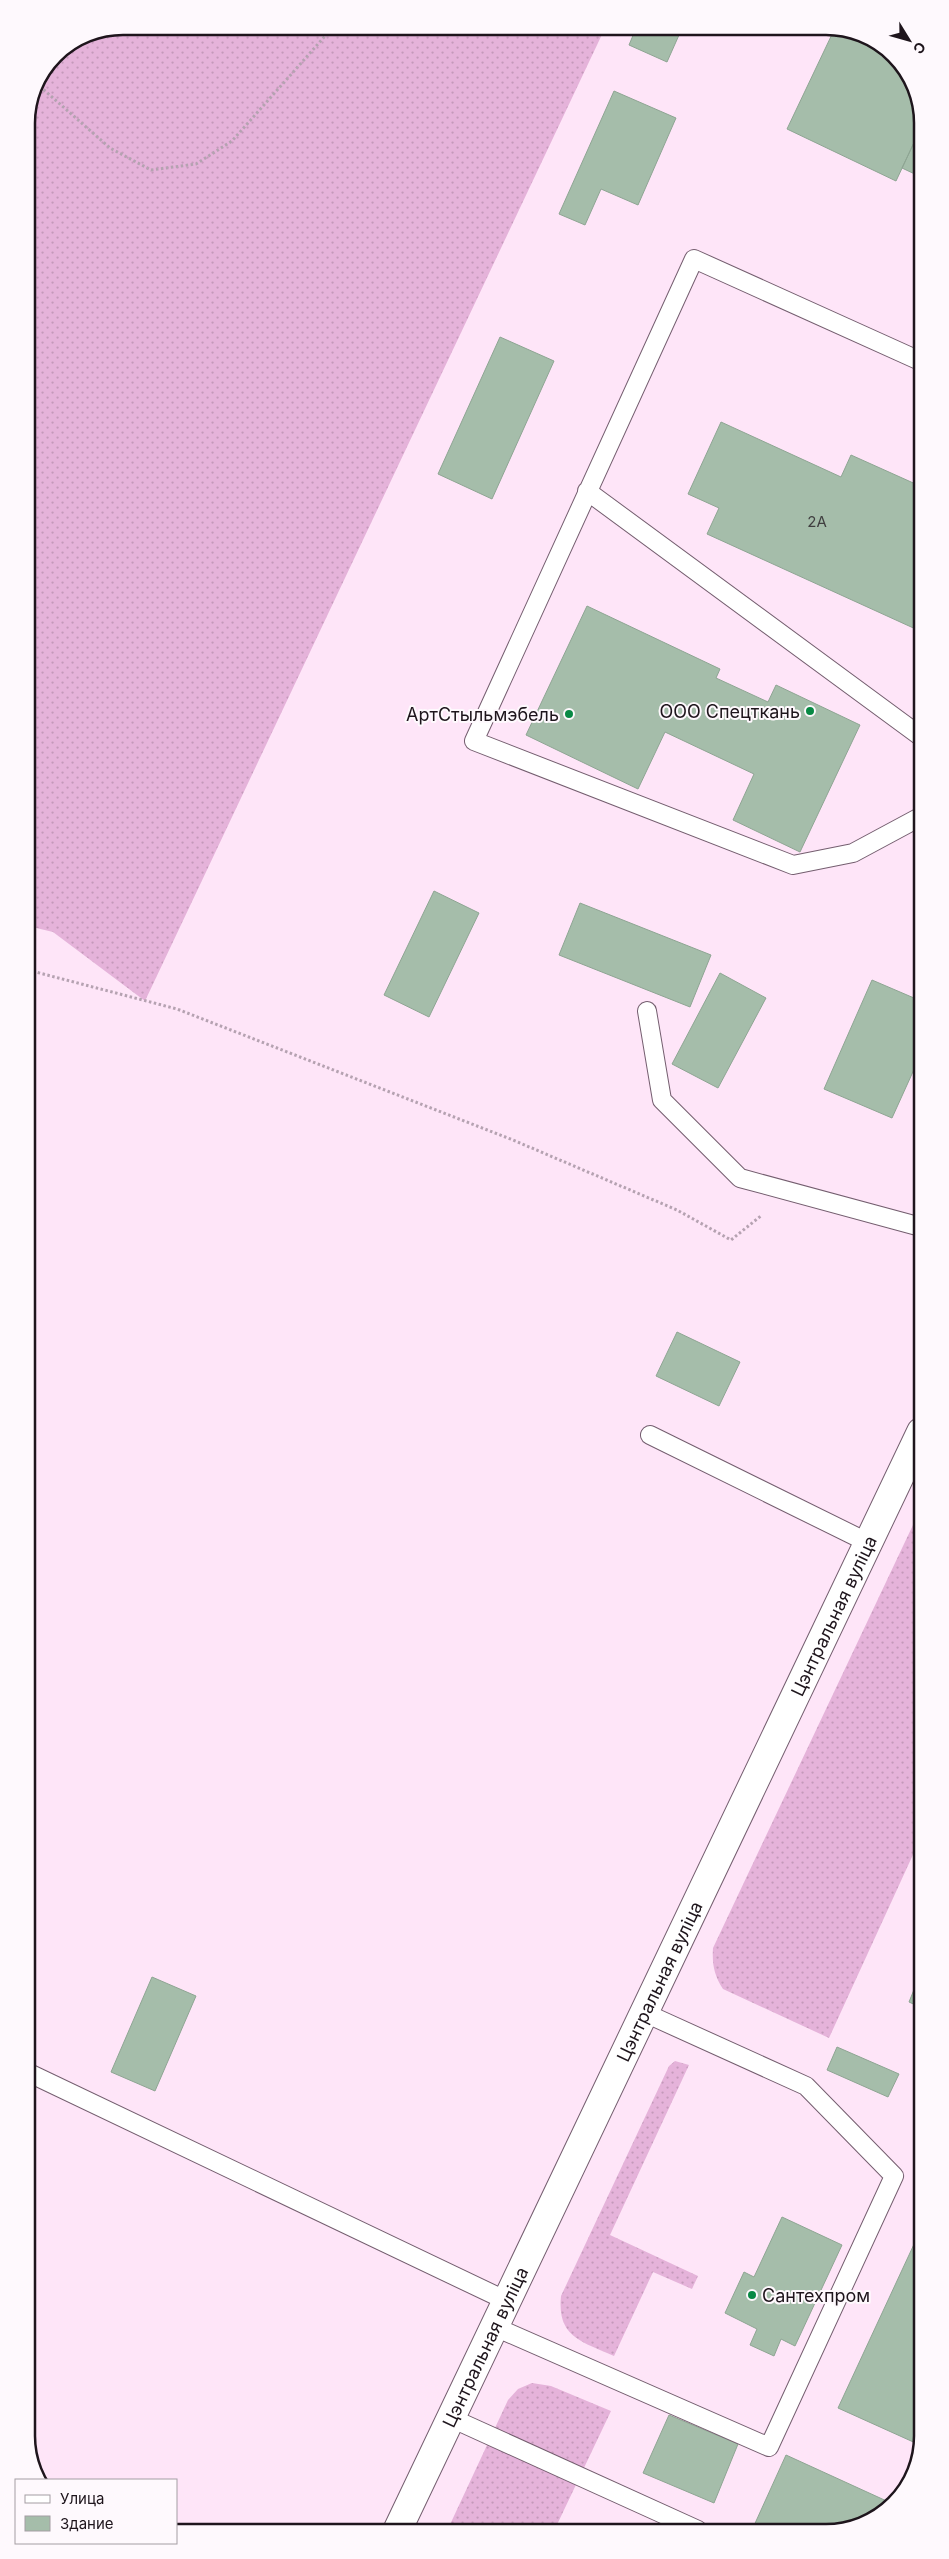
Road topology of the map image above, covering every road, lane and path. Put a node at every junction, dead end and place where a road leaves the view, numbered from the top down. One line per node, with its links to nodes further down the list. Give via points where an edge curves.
1 (326, 35): 2 (path, via 232,141 196,164 151,170 110,148)
2 (42, 88)
3 (914, 358): 4 (lane, via 694,259)
4 (587, 491): 5 (lane); 6 (lane, via 474,741 793,865 853,853)
5 (914, 732)
6 (914, 820)
7 (35, 972): 9 (path, via 177,1008 513,1140 677,1210 731,1240)
8 (647, 1011): 9 (lane, via 662,1100 740,1178)
9 (792, 1192): 10 (lane)
10 (914, 1224)
11 (650, 1435): 13 (lane)
12 (914, 1447): 13 (main road, Цэнтральная вуліца)
13 (869, 1543): 14 (main road, Цэнтральная вуліца)
14 (645, 2013): 16 (main road, Цэнтральная вуліца); 17 (lane, via 806,2086 894,2176 769,2447)
15 (35, 2077): 16 (lane)
16 (508, 2301): 17 (main road, Цэнтральная вуліца)
17 (495, 2327): 18 (main road, Цэнтральная вуліца)
18 (451, 2418): 19 (main road, Цэнтральная вуліца); 20 (lane)
19 (400, 2524)
20 (685, 2524)

